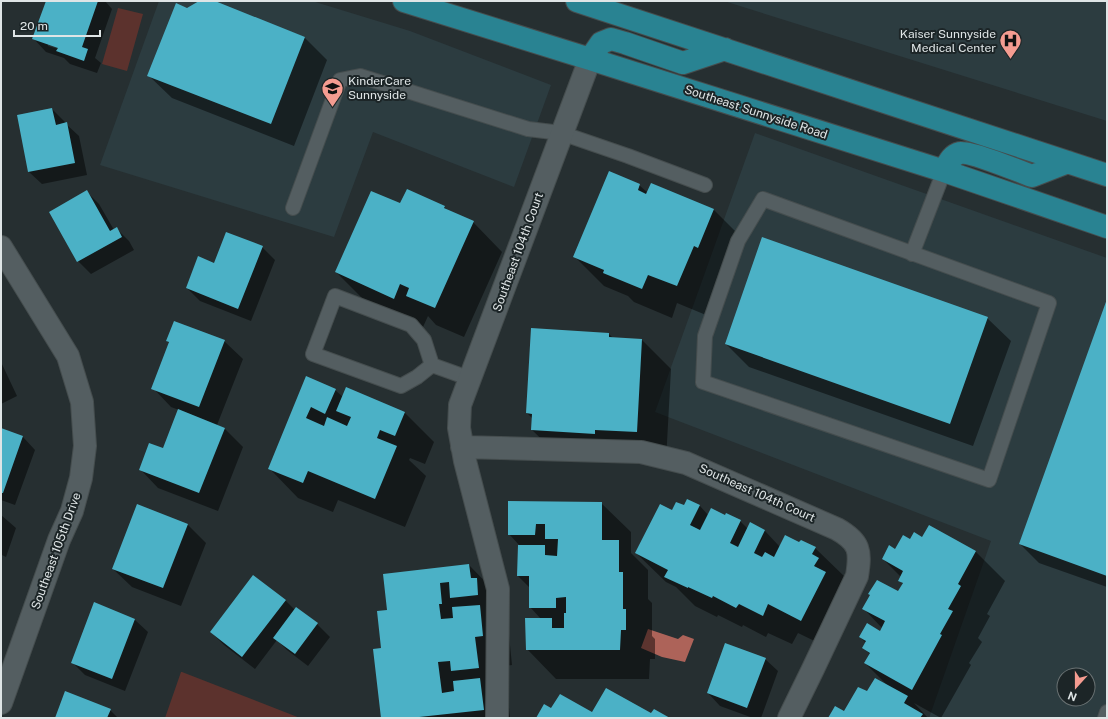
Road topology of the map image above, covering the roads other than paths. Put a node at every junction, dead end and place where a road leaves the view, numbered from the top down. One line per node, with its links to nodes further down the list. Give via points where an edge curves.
1 (404, 1): 5 (main road, Southeast Sunnyside Road)
2 (577, 1): 3 (main road)
3 (601, 5): 4 (main road)
4 (725, 49): 5 (main road, via 683,63 610,39 601,43); 7 (main road)
5 (590, 59): 6 (street, Southeast 104th Court); 8 (main road, Southeast Sunnyside Road)
6 (561, 133): 10 (lane); 11 (lane, via 528,129 360,76 340,80); 16 (street, Southeast 104th Court)
7 (1068, 162): 8 (main road, via 1032,176 973,155 960,153 952,157); 9 (main road)
8 (944, 171): 12 (main road, Southeast Sunnyside Road); 14 (lane)
9 (1107, 175)
10 (705, 185)
11 (293, 208)
12 (1107, 227)
13 (1, 247): 18 (street, Southeast 105th Drive, via 68,356 82,402 85,446 81,478 72,511 59,540)
14 (912, 254): 14 (lane, via 762,199 738,241 705,336 703,382 989,480 1049,303)
15 (432, 365): 15 (lane, via 424,340 411,325 335,296 313,354 401,386); 16 (lane)
16 (471, 379): 17 (street, Southeast 104th Court, via 460,405 459,428)
17 (462, 447): 20 (street, Southeast 104th Court, via 498,589); 21 (street, Southeast 104th Court, via 641,452 694,466 849,536 857,548 857,576)
18 (1, 702)
19 (1107, 712): 22 (lane)
20 (497, 718)
21 (789, 718)
22 (1105, 718)

